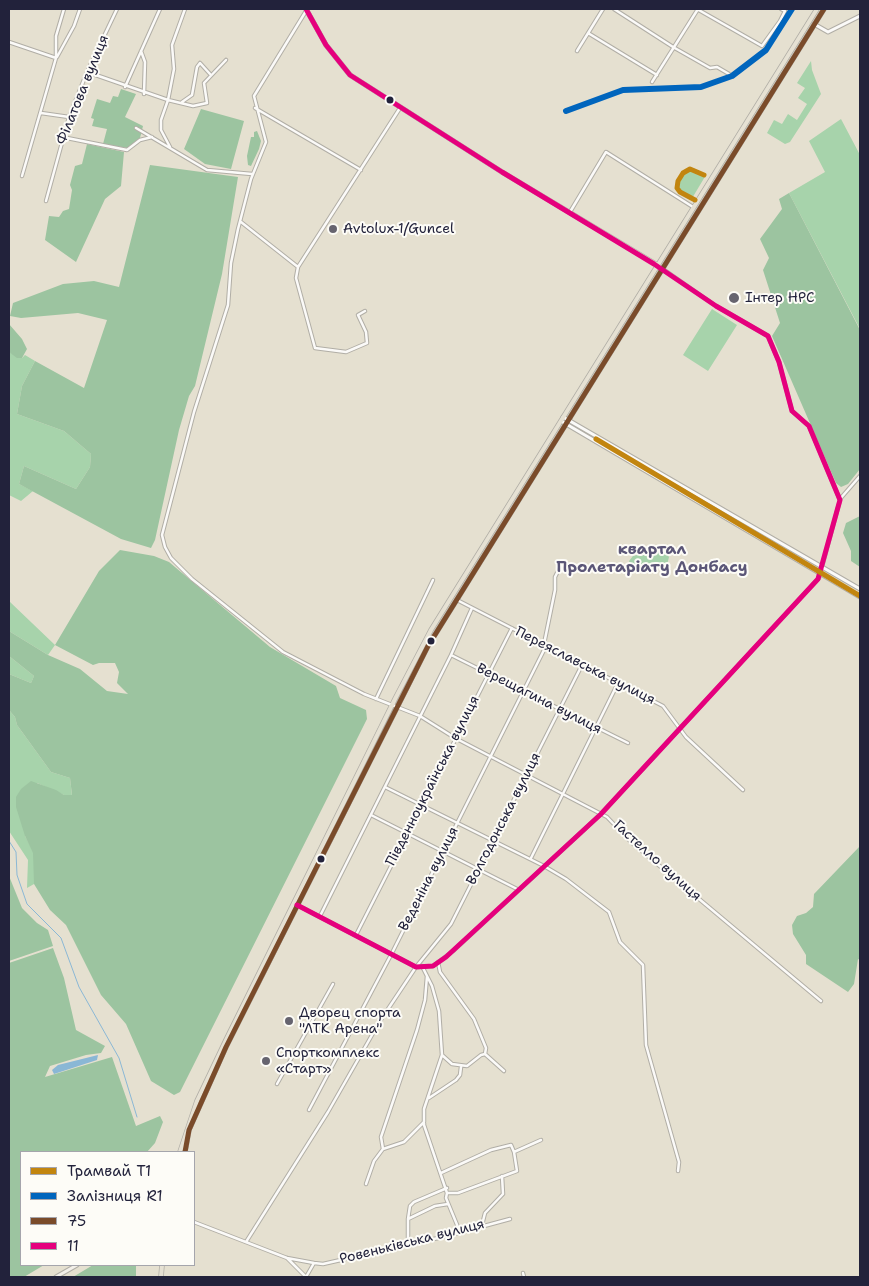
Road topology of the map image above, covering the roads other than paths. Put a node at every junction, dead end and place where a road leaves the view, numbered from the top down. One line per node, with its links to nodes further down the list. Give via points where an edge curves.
1 (64, 9): 21 (street, via 56,36)
2 (80, 9): 21 (street)
3 (117, 9): 23 (street, Філатова вулиця)
4 (160, 9): 19 (street)
5 (185, 9): 30 (street, via 172,45 174,69)
6 (603, 9): 16 (street)
7 (614, 9): 13 (street)
8 (698, 9): 9 (street, via 762,46 775,31 785,11); 18 (street)
9 (781, 9)
10 (817, 9): 44 (main road)
11 (824, 9): 15 (main road)
12 (306, 10): 32 (street, via 254,96); 33 (main road, via 350,75)
13 (620, 10): 18 (street)
14 (860, 16): 15 (street, via 828,32)
15 (814, 24): 49 (main road)
16 (588, 33): 20 (street); 26 (street)
17 (9, 42): 21 (street)
18 (673, 48): 25 (street, via 710,68 717,67); 26 (street)
19 (141, 50): 28 (street); 29 (street, via 145,62)
20 (577, 51)
21 (56, 58): 34 (street)
22 (226, 60): 24 (street)
23 (87, 72): 28 (street); 35 (street, Філатова вулиця)
24 (210, 74): 31 (street, via 204,83 208,103 193,106); 31 (street, via 200,63 192,95)
25 (729, 74)
26 (656, 75): 27 (street)
27 (652, 82)
28 (125, 87): 29 (street)
29 (144, 94): 30 (street)
30 (168, 100): 31 (street); 39 (street, via 161,130)
31 (181, 102)
32 (255, 108): 40 (street); 41 (street, Гастелло вулиця, via 266,142)
33 (400, 108): 40 (street); 45 (main road)
34 (41, 113): 35 (street); 42 (street)
35 (69, 117): 37 (street, Філатова вулиця)
36 (136, 128): 38 (street)
37 (62, 137): 38 (street, via 127,150 140,140); 43 (street, Філатова вулиця)
38 (152, 137): 39 (street)
39 (170, 147): 41 (street, via 207,170)
40 (361, 170): 48 (street)
41 (253, 174): 46 (street, Гастелло вулиця)
42 (22, 176)
43 (46, 201)
44 (693, 207): 45 (street, via 606,152); 47 (main road)
45 (570, 212): 47 (main road)
46 (241, 222): 48 (street); 73 (street, Гастелло вулиця, via 231,263 228,306 194,412 162,535 165,547 171,558 192,579 274,646)
47 (657, 265): 49 (main road); 53 (main road)
48 (298, 267): 52 (street, via 296,278 315,348 346,352)
49 (663, 269): 53 (main road); 57 (street, via 716,306 768,336 779,362 792,411 809,426)
50 (365, 311): 52 (street, via 358,315)
51 (373, 340): 52 (street)
52 (367, 343)
53 (564, 420): 54 (street); 55 (street); 64 (main road); 74 (main road, via 442,611)
54 (600, 437): 55 (street); 58 (street)
55 (597, 443): 60 (street)
56 (860, 476): 57 (street)
57 (840, 500): 58 (street)
58 (820, 566): 60 (street); 62 (street)
59 (558, 571): 67 (street, Веденіна вулиця, via 554,577 555,590)
60 (820, 575): 63 (street); 78 (street)
61 (433, 580): 73 (street)
62 (860, 589)
63 (860, 597)
64 (456, 600): 65 (street, Переяславська вулиця); 74 (main road)
65 (472, 608): 66 (street, Переяславська вулиця); 68 (street)
66 (512, 628): 67 (street, Переяславська вулиця); 70 (street, Південноукраїнська вулиця)
67 (545, 645): 69 (street, Переяславська вулиця); 72 (street, Веденіна вулиця)
68 (451, 654): 70 (street, Верещагина вулиця); 76 (street)
69 (582, 664): 71 (street, Переяславська вулиця); 75 (street, Волгодонська вулиця)
70 (488, 673): 72 (street, Верещагина вулиця); 79 (street, Південноукраїнська вулиця)
71 (618, 682): 77 (street); 78 (street, Переяславська вулиця, via 663,706)
72 (524, 691): 75 (street, Верещагина вулиця); 81 (street, Веденіна вулиця)
73 (376, 699): 74 (street, Гастелло вулиця)
74 (394, 706): 76 (street, Гастелло вулиця); 97 (main road); 117 (main road, via 218,1055 197,1101)
75 (559, 709): 77 (street, Верещагина вулиця); 82 (street, Волгодонська вулиця)
76 (420, 716): 79 (street, Гастелло вулиця); 83 (street)
77 (595, 727): 80 (street, Верещагина вулиця); 85 (street)
78 (681, 729): 84 (street, Переяславська вулиця); 87 (street)
79 (455, 738): 81 (street, Гастелло вулиця); 86 (street, Південноукраїнська вулиця)
80 (628, 743)
81 (491, 755): 82 (street, Гастелло вулиця); 89 (street, Веденіна вулиця)
82 (527, 775): 85 (street, Гастелло вулиця); 91 (street, Волгодонська вулиця)
83 (385, 787): 86 (street); 88 (street)
84 (743, 790)
85 (562, 792): 87 (street, Гастелло вулиця); 93 (street)
86 (420, 805): 89 (street); 90 (street, Південноукраїнська вулиця)
87 (601, 814): 94 (street); 106 (street, Гастелло вулиця)
88 (371, 816): 90 (street); 98 (street)
89 (457, 822): 91 (street); 92 (street, Веденіна вулиця)
90 (406, 832): 92 (street); 99 (street, Південноукраїнська вулиця)
91 (494, 840): 93 (street); 95 (street, Волгодонська вулиця)
92 (443, 850): 95 (street); 100 (street, Веденіна вулиця)
93 (530, 859): 94 (street)
94 (544, 866): 96 (street); 120 (street, via 609,912 620,942 643,965 646,1045 679,1162)
95 (479, 868): 96 (street); 103 (street, Волгодонська вулиця, via 451,924)
96 (520, 890): 101 (street)
97 (297, 905): 98 (street); 118 (main road, via 209,1084 189,1130)
98 (320, 916): 99 (street)
99 (356, 935): 100 (street)
100 (392, 953): 103 (street); 113 (street, Веденіна вулиця)
101 (438, 962): 102 (street, via 433,966); 107 (street, via 440,972 485,1040)
102 (422, 966): 103 (street); 104 (street)
103 (416, 967): 132 (street)
104 (427, 975): 108 (street, via 439,1011); 116 (street, via 425,1000 417,1030 380,1137)
105 (333, 984): 111 (street)
106 (821, 1001)
107 (485, 1054): 109 (street, via 467,1066); 110 (street)
108 (442, 1055): 109 (street, via 452,1064); 112 (street)
109 (461, 1066): 112 (street, via 456,1080)
110 (504, 1071)
111 (277, 1084)
112 (428, 1098): 114 (street)
113 (309, 1110)
114 (424, 1122): 116 (street, via 404,1142); 121 (street)
115 (542, 1140): 119 (street)
116 (383, 1149): 123 (street, via 374,1161)
117 (180, 1151)
118 (185, 1151)
119 (514, 1152): 121 (street, via 510,1145 491,1150); 122 (street, via 517,1171)
120 (678, 1171)
121 (441, 1173): 124 (street)
122 (502, 1176): 125 (street, via 458,1194); 130 (street, via 504,1194 485,1213)
123 (366, 1184)
124 (447, 1188): 125 (street); 127 (street, via 414,1202)
125 (447, 1193): 126 (street)
126 (448, 1204): 127 (street, via 435,1206); 131 (street)
127 (408, 1219): 133 (street)
128 (510, 1219): 130 (street, Ровеньківська вулиця)
129 (195, 1222): 132 (street, Ровеньківська вулиця)
130 (482, 1225): 131 (street, Ровеньківська вулиця)
131 (460, 1232): 133 (street, Ровеньківська вулиця)
132 (246, 1242): 134 (street, Ровеньківська вулиця)
133 (408, 1245): 135 (street, Ровеньківська вулиця, via 323,1264)
134 (287, 1258): 135 (street, Ровеньківська вулиця); 139 (street, Ровеньківська вулиця)
135 (314, 1263): 139 (street, Ровеньківська вулиця)
136 (75, 1266): 138 (main road)
137 (522, 1273): 140 (street)
138 (56, 1277)
139 (306, 1277)
140 (524, 1277)

